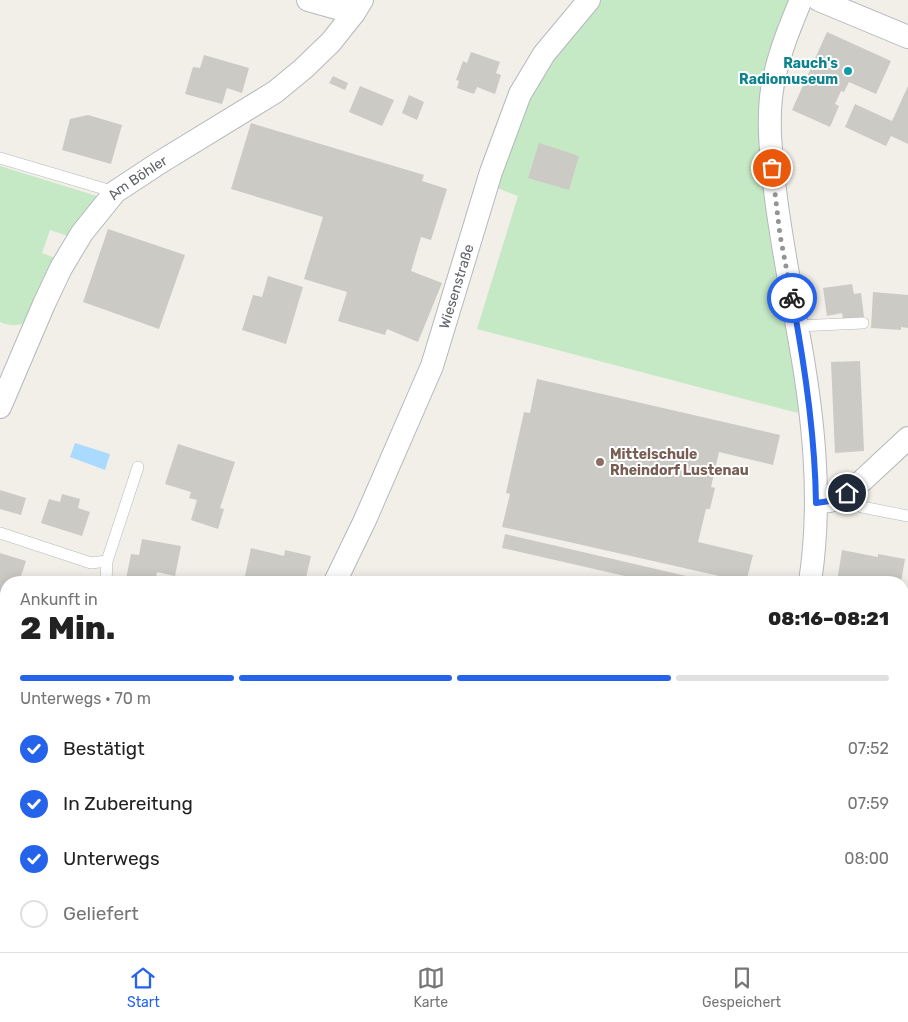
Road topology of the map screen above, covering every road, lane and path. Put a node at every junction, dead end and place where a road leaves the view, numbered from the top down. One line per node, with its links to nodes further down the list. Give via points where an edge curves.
1 (308, 0): 5 (street, Am Böhler)
2 (589, 0): 20 (street, Wiesenstraße, via 544,54 520,94 489,178 432,366)
3 (801, 0): 10 (street, via 779,58 770,124 780,235)
4 (819, 0): 6 (street)
5 (358, 7): 8 (street, Am Böhler, via 331,42 274,92)
6 (907, 34)
7 (0, 158): 8 (lane)
8 (115, 192): 11 (street, Am Böhler, via 82,233 61,268)
9 (863, 323): 10 (lane)
10 (798, 326): 15 (street, via 812,422)
11 (0, 407)
12 (908, 438): 14 (street)
13 (138, 467): 18 (lane)
14 (847, 493): 15 (street); 16 (lane, via 862,507)
15 (816, 503): 21 (street)
16 (908, 516)
17 (0, 533): 18 (lane, via 91,563)
18 (107, 561): 19 (lane)
19 (106, 576)
20 (338, 576)
21 (810, 576)

